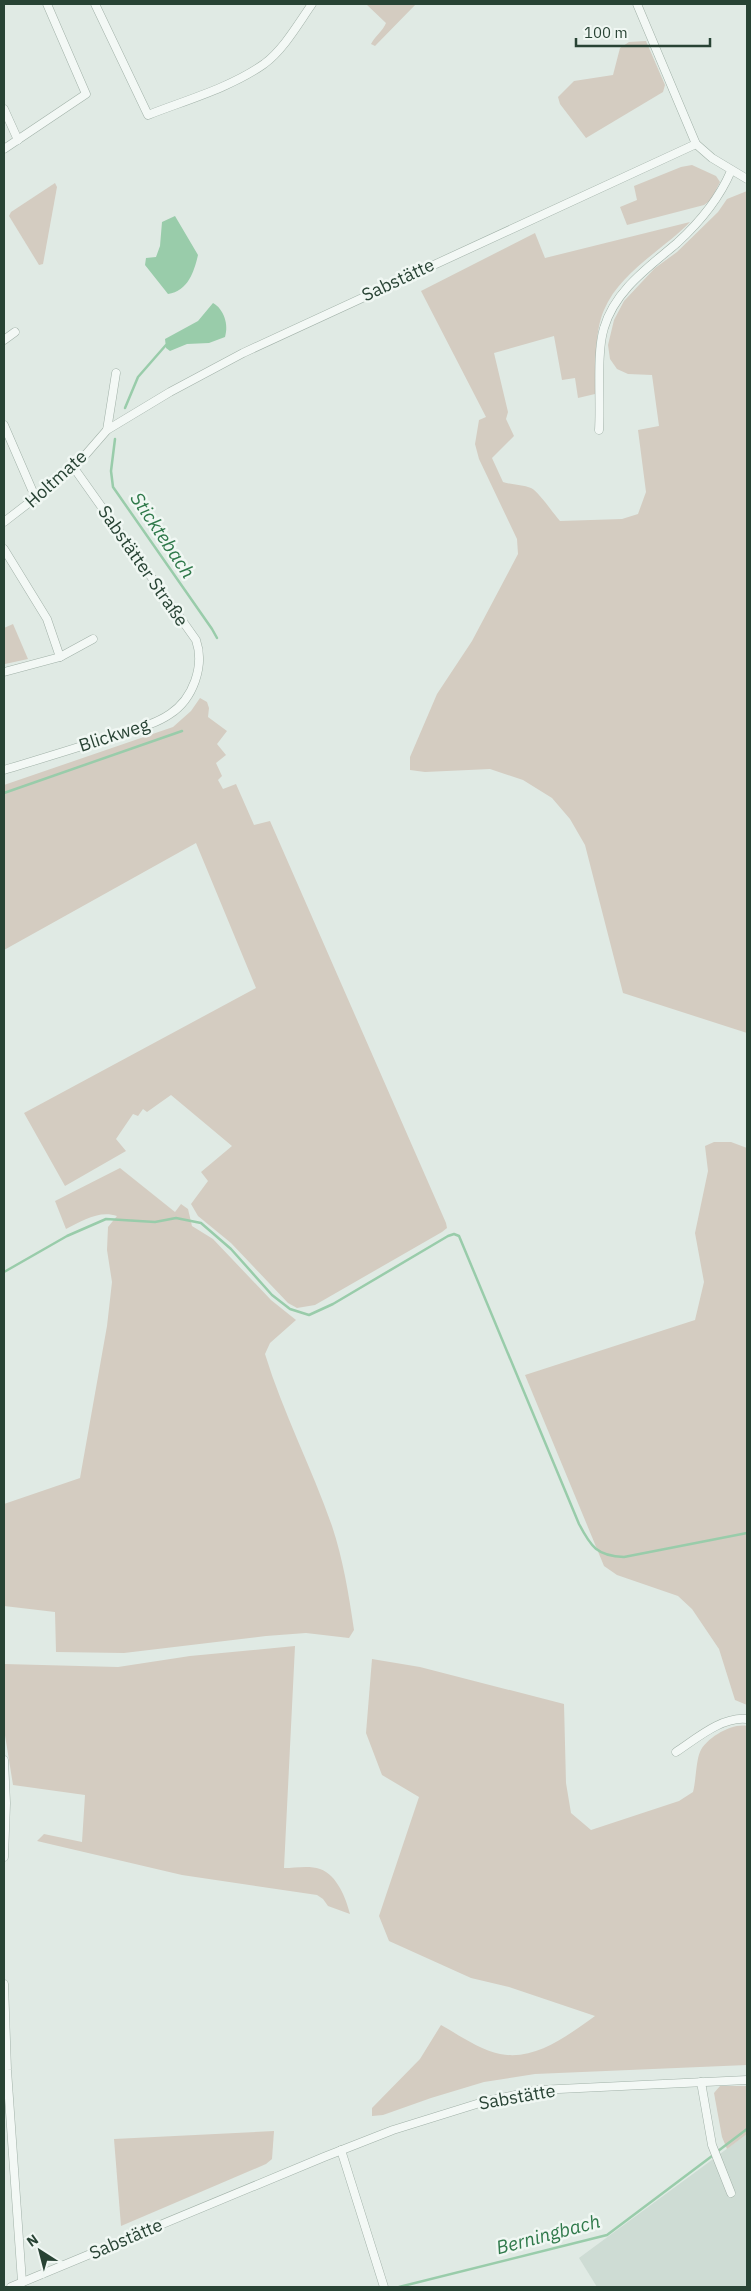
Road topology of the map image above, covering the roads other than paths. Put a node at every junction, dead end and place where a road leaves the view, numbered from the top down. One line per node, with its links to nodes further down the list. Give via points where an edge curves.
1 (46, 4): 6 (street, via 86,94)
2 (95, 4): 3 (street, via 148,115 234,80 264,63 282,46)
3 (312, 4)
4 (637, 4): 7 (street)
5 (4, 110): 6 (street)
6 (18, 140): 8 (street)
7 (696, 144): 9 (street); 15 (street, Sabstätte, via 243,353)
8 (4, 149)
9 (731, 171): 10 (street); 16 (street, via 710,208 638,277 610,310 603,330)
10 (747, 179)
11 (15, 332): 12 (street)
12 (4, 340)
13 (116, 373): 15 (street)
14 (4, 425): 18 (street)
15 (107, 430): 17 (street, Holtmate)
16 (599, 430)
17 (74, 468): 18 (street, Holtmate); 23 (street, Sabstätter Straße, via 196,640 200,651)
18 (36, 499): 19 (street, Holtmate)
19 (4, 522)
20 (4, 549): 22 (street, via 47,619)
21 (93, 639): 22 (street)
22 (60, 657): 24 (street)
23 (198, 668): 25 (street, Blickweg, via 190,693 166,717)
24 (4, 672)
25 (4, 770)
26 (747, 1719): 27 (street, via 740,1718 718,1726)
27 (676, 1752)
28 (4, 1760): 29 (street)
29 (4, 1857)
30 (4, 1984): 35 (street)
31 (747, 2080): 32 (street, Sabstätte)
32 (701, 2082): 33 (street, Sabstätte, via 538,2090 508,2095); 34 (street, via 712,2145)
33 (341, 2150): 35 (street, Sabstätte); 36 (street)
34 (731, 2193)
35 (22, 2282): 37 (street, Sabstätte)
36 (384, 2286)
37 (11, 2287)

